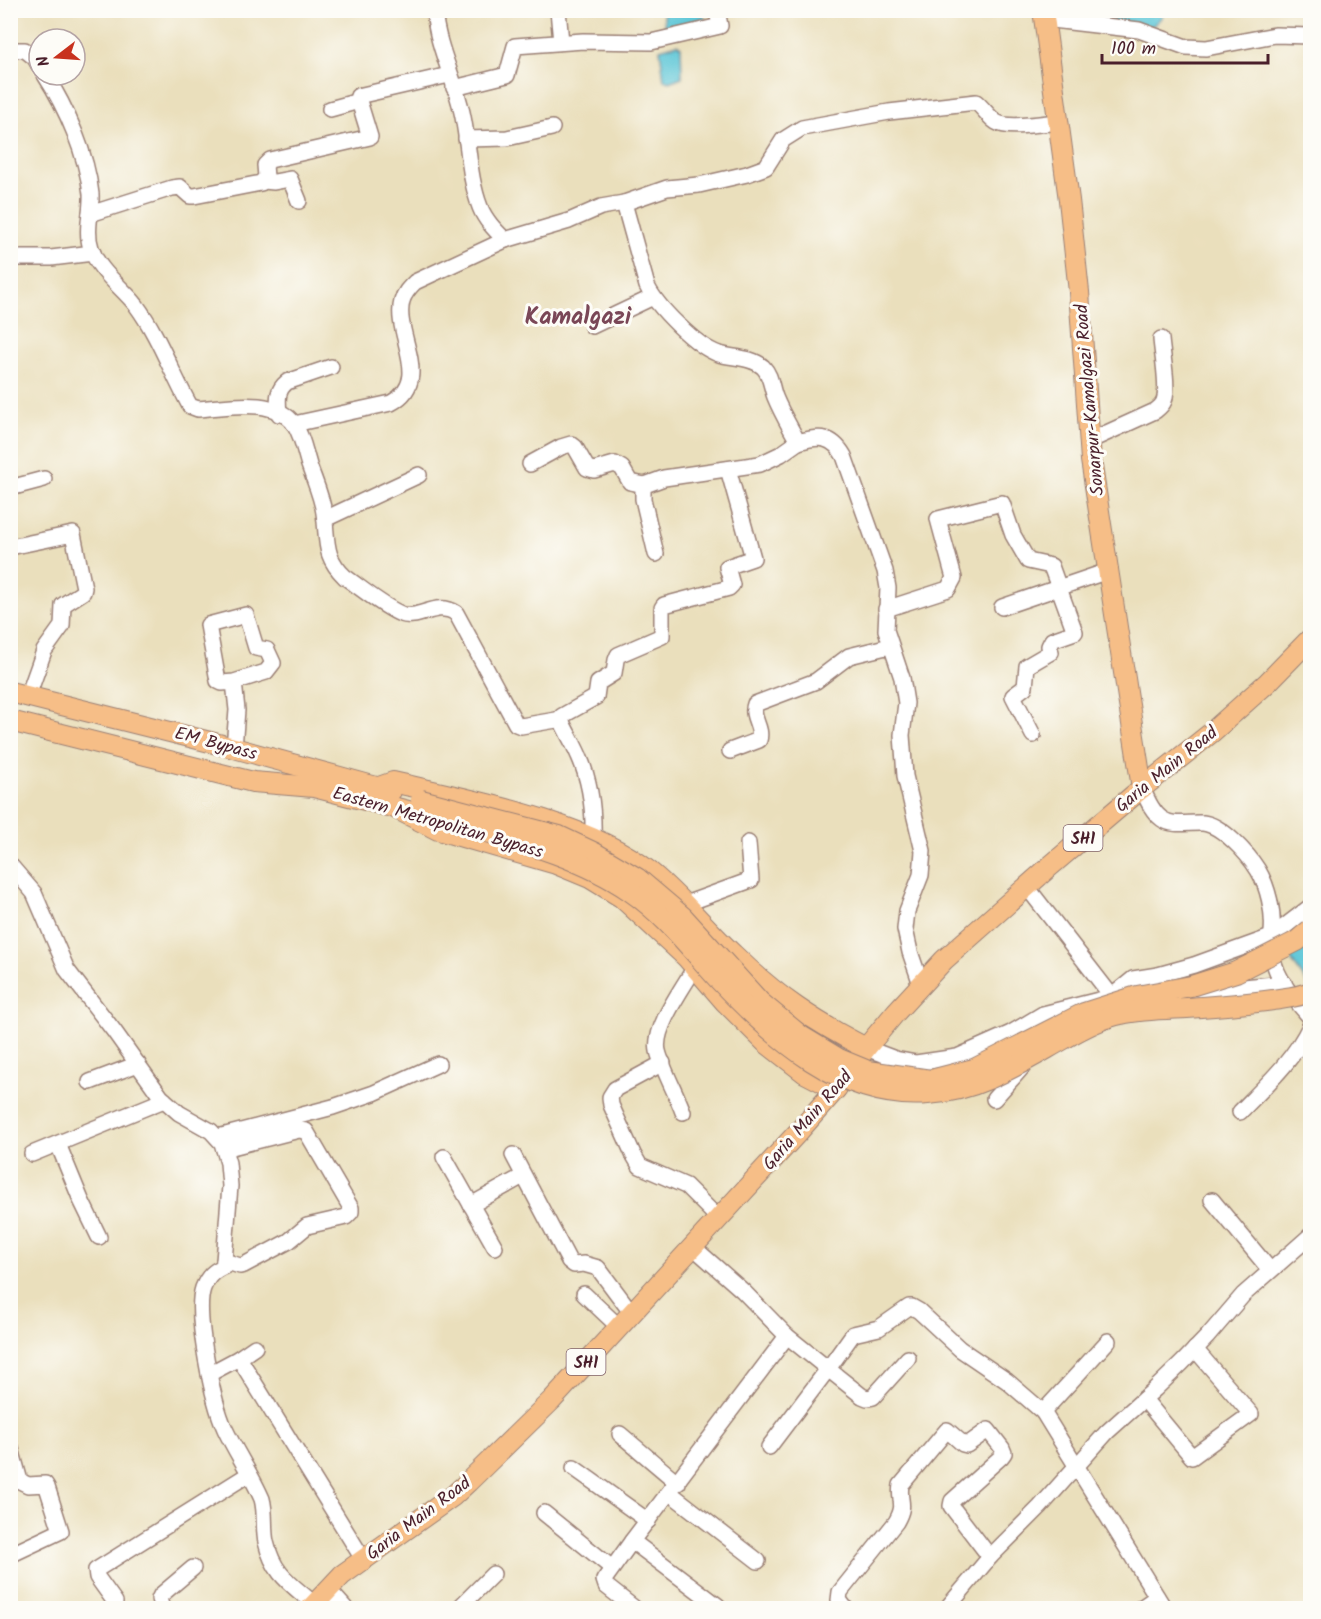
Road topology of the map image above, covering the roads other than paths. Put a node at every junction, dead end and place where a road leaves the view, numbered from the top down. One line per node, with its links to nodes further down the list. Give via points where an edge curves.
1 (434, 10): 9 (street)
2 (558, 10): 6 (street)
3 (717, 10): 6 (street, via 720,27 651,42)
4 (1043, 15): 5 (street, via 1139,30 1186,48 1275,35); 13 (main road, Sonarpur-Kamalgazi Road)
5 (1311, 36)
6 (561, 42): 9 (street, via 515,46 507,75)
7 (10, 50): 8 (street)
8 (27, 52)
9 (451, 81): 11 (street, via 357,96); 15 (street)
10 (51, 87): 19 (street, via 85,164)
11 (359, 101): 12 (street); 16 (street, via 370,138 270,160 265,165)
12 (330, 109)
13 (1058, 122): 18 (street, via 1003,124 976,102 967,101 868,116 797,131 783,140 766,167 747,174 667,188); 29 (main road, Sonarpur-Kamalgazi Road, via 1079,292)
14 (552, 128): 15 (street, via 507,138)
15 (466, 139): 20 (street, via 480,207)
16 (264, 181): 17 (street, via 290,179); 19 (street, via 194,196 180,187 172,188)
17 (299, 201)
18 (624, 203): 20 (street, via 601,207 558,225); 23 (street, via 646,286)
19 (90, 214): 21 (street)
20 (505, 240): 28 (street, via 415,282 406,291 401,303 411,369 408,389 401,397)
21 (93, 253): 22 (street); 27 (street, via 150,326 190,406 262,406)
22 (10, 258)
23 (653, 297): 24 (street); 30 (street, via 708,349 758,363 765,369)
24 (592, 326)
25 (1161, 339): 29 (street, via 1165,389 1162,405)
26 (331, 366): 27 (street, via 282,386 278,391)
27 (279, 414): 28 (street)
28 (294, 424): 37 (street)
29 (1089, 441): 40 (main road, Sonarpur-Kamalgazi Road)
30 (798, 442): 32 (street, via 768,461); 43 (street, via 816,437 831,441 844,456 885,571)
31 (530, 464): 35 (street, via 571,444 587,468 615,464 630,482)
32 (728, 469): 35 (street); 48 (street, via 753,558 727,567 732,585 729,588 664,605 662,636 618,655 614,673 598,683 596,698)
33 (419, 475): 37 (street)
34 (44, 479): 36 (street)
35 (645, 484): 39 (street, via 643,499)
36 (10, 488)
37 (325, 519): 48 (street, via 328,554 345,577 401,614 443,608 456,613 516,724)
38 (10, 547): 47 (street, via 73,534 84,588 63,605 62,626)
39 (656, 554)
40 (1108, 571): 41 (street); 55 (main road, Sonarpur-Kamalgazi Road)
41 (1059, 588): 42 (street); 43 (street, via 1051,566 1028,561 1013,535 1002,503 938,519 954,578 951,584 948,589); 50 (street, via 1075,632 1052,640 1051,652 1027,666 1025,687 1012,696)
42 (1002, 607)
43 (886, 609): 45 (street)
44 (1311, 639): 55 (main road, Garia Main Road / SH1, via 1211,733)
45 (890, 646): 52 (street, via 849,656 816,681 755,704 759,740); 69 (street, via 904,690 905,776 923,851 921,875 907,911 905,929)
46 (234, 682): 46 (street, via 218,681 208,625 246,615 256,648 267,650 273,663 266,672); 51 (street)
47 (19, 694): 51 (main road, EM Bypass)
48 (562, 718): 58 (street, via 587,780)
49 (10, 721): 53 (main road, Eastern Metropolitan Bypass, via 253,782)
50 (1034, 735)
51 (234, 748): 53 (main road, EM Bypass)
52 (730, 751)
53 (315, 778): 54 (main road, EM Bypass); 57 (main road, Eastern Metropolitan Bypass)
54 (378, 787): 56 (main road, EM Bypass); 58 (main road, via 393,782 450,795 524,814)
55 (1142, 788): 61 (main road, Garia Main Road / SH1); 65 (street, via 1164,820 1210,825 1248,857 1267,894)
56 (420, 806): 57 (main road, Eastern Metropolitan Bypass); 64 (main road, Eastern Metropolitan Bypass, bridge, via 559,836 595,853 637,878 669,904 760,1002 801,1036 868,1071 914,1079 931,1080 974,1069 1084,1012 1236,972); 70 (main road, Eastern Metropolitan Bypass, bridge, via 590,869 630,891 665,920 752,1015 824,1069 857,1085 916,1095 958,1090 985,1081 1081,1029 1120,1014 1242,1005)
57 (395, 808): 66 (main road, via 438,830 556,864 590,878 621,897)
58 (593, 840): 62 (main road, via 648,870)
59 (748, 843): 62 (street, via 751,880)
60 (10, 865): 78 (street, via 39,900 67,970)
61 (1026, 887): 67 (street); 69 (main road, Garia Main Road / SH1)
62 (685, 904): 76 (main road, via 768,987 803,1013)
63 (1311, 906): 65 (street)
64 (1311, 930)
65 (1271, 937): 68 (street, via 1275,967); 71 (street, via 1194,965 1133,980)
66 (695, 967): 77 (street, via 658,1038); 81 (main road, via 765,1042 805,1073)
67 (1099, 982): 71 (street); 72 (street)
68 (1284, 983): 71 (street, via 1130,1001); 74 (street)
69 (921, 984): 76 (main road, Garia Main Road / SH1)
70 (1311, 993)
71 (1110, 997): 72 (street); 73 (street)
72 (1078, 1006): 76 (street, via 1043,1014 957,1057 916,1063); 82 (street)
73 (1131, 1017)
74 (1311, 1017)
75 (1311, 1026): 85 (street, via 1289,1060)
76 (866, 1048): 81 (main road, Garia Main Road / SH1)
77 (663, 1063): 84 (street); 94 (street, via 615,1089 611,1105 640,1166 686,1186)
78 (138, 1064): 80 (street); 83 (street)
79 (438, 1064): 86 (street, via 374,1093)
80 (90, 1082)
81 (836, 1089): 94 (main road, Garia Main Road / SH1)
82 (994, 1099)
83 (164, 1100): 86 (street); 87 (street)
84 (683, 1112)
85 (1240, 1112)
86 (221, 1143): 99 (street, via 230,1186); 99 (street, via 306,1131 351,1208 346,1217 303,1227 289,1241 244,1265)
87 (58, 1144): 88 (street); 96 (street)
88 (32, 1154)
89 (513, 1155): 91 (street)
90 (444, 1157): 93 (street)
91 (524, 1176): 93 (street); 102 (street, via 569,1261 598,1268)
92 (1212, 1200): 100 (street)
93 (471, 1205): 98 (street)
94 (718, 1218): 97 (main road, Garia Main Road / SH1)
95 (1311, 1236): 100 (street)
96 (99, 1237)
97 (692, 1246): 102 (main road, Garia Main Road / SH1); 104 (street)
98 (495, 1247)
99 (224, 1261): 111 (street, via 225,1266 207,1280 201,1299)
100 (1270, 1270): 107 (street)
101 (584, 1294): 103 (street)
102 (631, 1311): 103 (main road, Garia Main Road / SH1)
103 (618, 1326): 126 (main road, Garia Main Road / SH1, via 552,1400 453,1496)
104 (787, 1336): 110 (street); 120 (street)
105 (1108, 1341): 113 (street)
106 (255, 1347): 108 (street)
107 (1195, 1349): 112 (street); 112 (street, via 1251,1414 1192,1457)
108 (239, 1358): 111 (street); 126 (street)
109 (908, 1358): 110 (street, via 873,1397 867,1398)
110 (828, 1369): 113 (street, via 853,1334 879,1328 912,1307 965,1354 1007,1381); 116 (street)
111 (209, 1374): 119 (street, via 222,1421)
112 (1144, 1399): 117 (street)
113 (1043, 1412): 117 (street)
114 (620, 1434): 120 (street)
115 (10, 1446): 124 (street, via 20,1481 47,1487 62,1531)
116 (769, 1447)
117 (1076, 1465): 125 (street); 132 (street)
118 (574, 1468): 122 (street)
119 (249, 1474): 134 (street, via 262,1499 266,1541 276,1571); 137 (street, via 96,1570 96,1577 115,1602)
120 (674, 1488): 122 (street); 127 (street)
121 (544, 1513): 129 (street)
122 (648, 1521): 123 (street)
123 (632, 1541): 129 (street); 135 (street)
124 (10, 1555)
125 (990, 1557): 133 (street); 141 (street, via 951,1506 1004,1453 987,1430 967,1445 947,1430 901,1485 903,1511 840,1592 839,1600)
126 (363, 1559): 131 (main road, Garia Main Road / SH1)
127 (758, 1561)
128 (193, 1568): 138 (street, via 161,1595)
129 (612, 1568): 136 (street, via 604,1583)
130 (493, 1574): 140 (street)
131 (328, 1589): 134 (main road, Garia Main Road / SH1); 139 (street)
132 (1161, 1603): 142 (street)
133 (955, 1605)
134 (313, 1606)
135 (718, 1606)
136 (631, 1607)
137 (114, 1608)
138 (162, 1608)
139 (345, 1608)
140 (459, 1608)
141 (845, 1608)
142 (1141, 1608)

